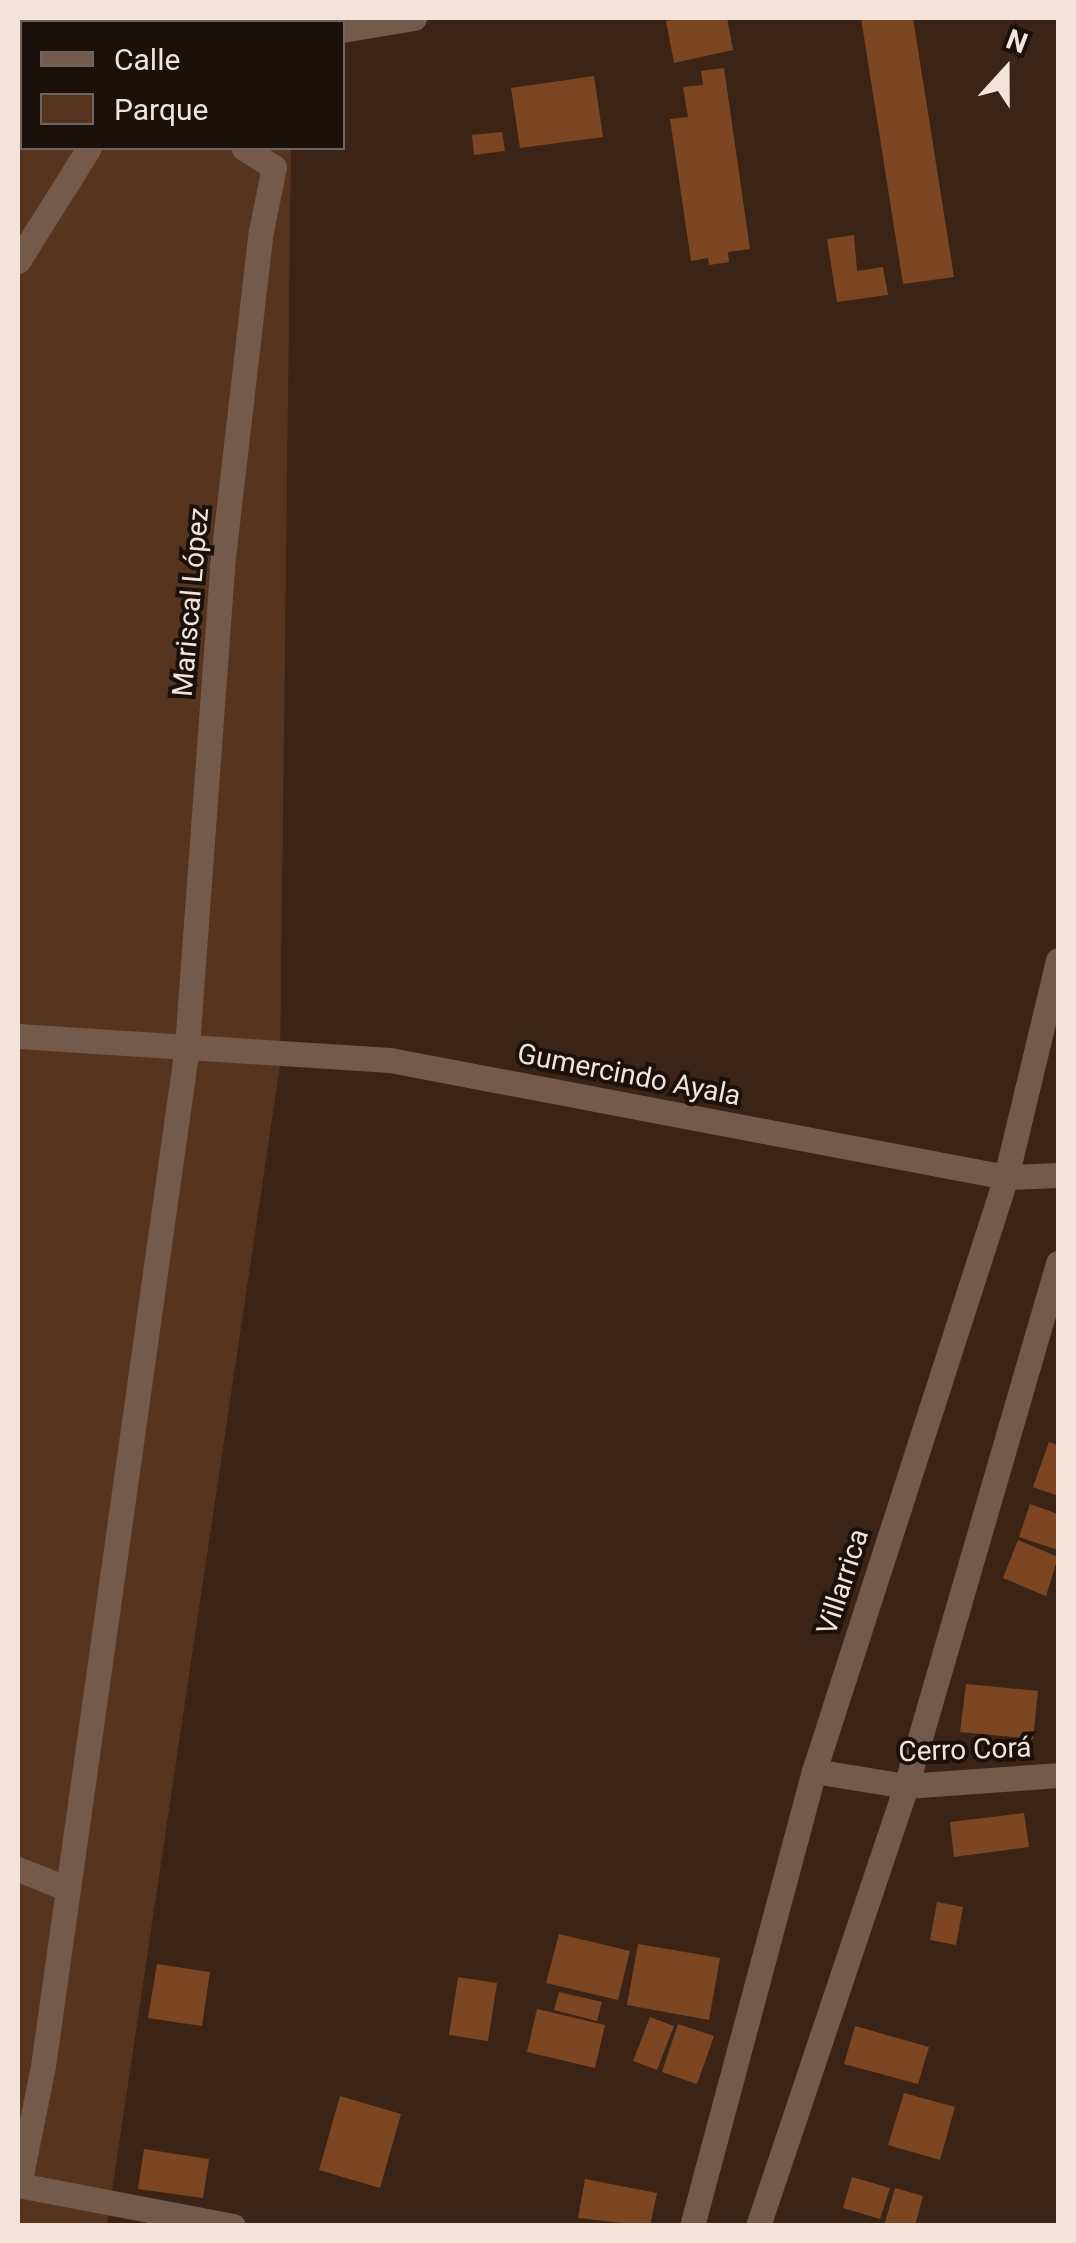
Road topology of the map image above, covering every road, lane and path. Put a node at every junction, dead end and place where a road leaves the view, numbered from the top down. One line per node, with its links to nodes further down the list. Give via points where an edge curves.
1 (414, 18): 2 (street)
2 (345, 30)
3 (88, 150): 6 (street)
4 (251, 150): 5 (street, Mariscal López)
5 (276, 157): 9 (street, Mariscal López, via 261,231 222,566)
6 (18, 260)
7 (1058, 960): 11 (street, Villarrica)
8 (18, 1036): 9 (street, Gumercindo Ayala)
9 (186, 1046): 11 (street, Gumercindo Ayala, via 390,1060); 17 (street, Mariscal López)
10 (1058, 1174): 11 (street, Gumercindo Ayala)
11 (1006, 1177): 13 (street, Villarrica)
12 (1058, 1263): 15 (street)
13 (814, 1772): 15 (street, Cerro Corá); 20 (street, Villarrica)
14 (1058, 1775): 15 (street, Cerro Corá)
15 (906, 1786): 21 (street)
16 (18, 1869): 17 (street)
17 (68, 1890): 18 (street, Mariscal López, via 44,2066)
18 (18, 2189): 19 (street)
19 (233, 2226)
20 (692, 2226)
21 (758, 2226)

